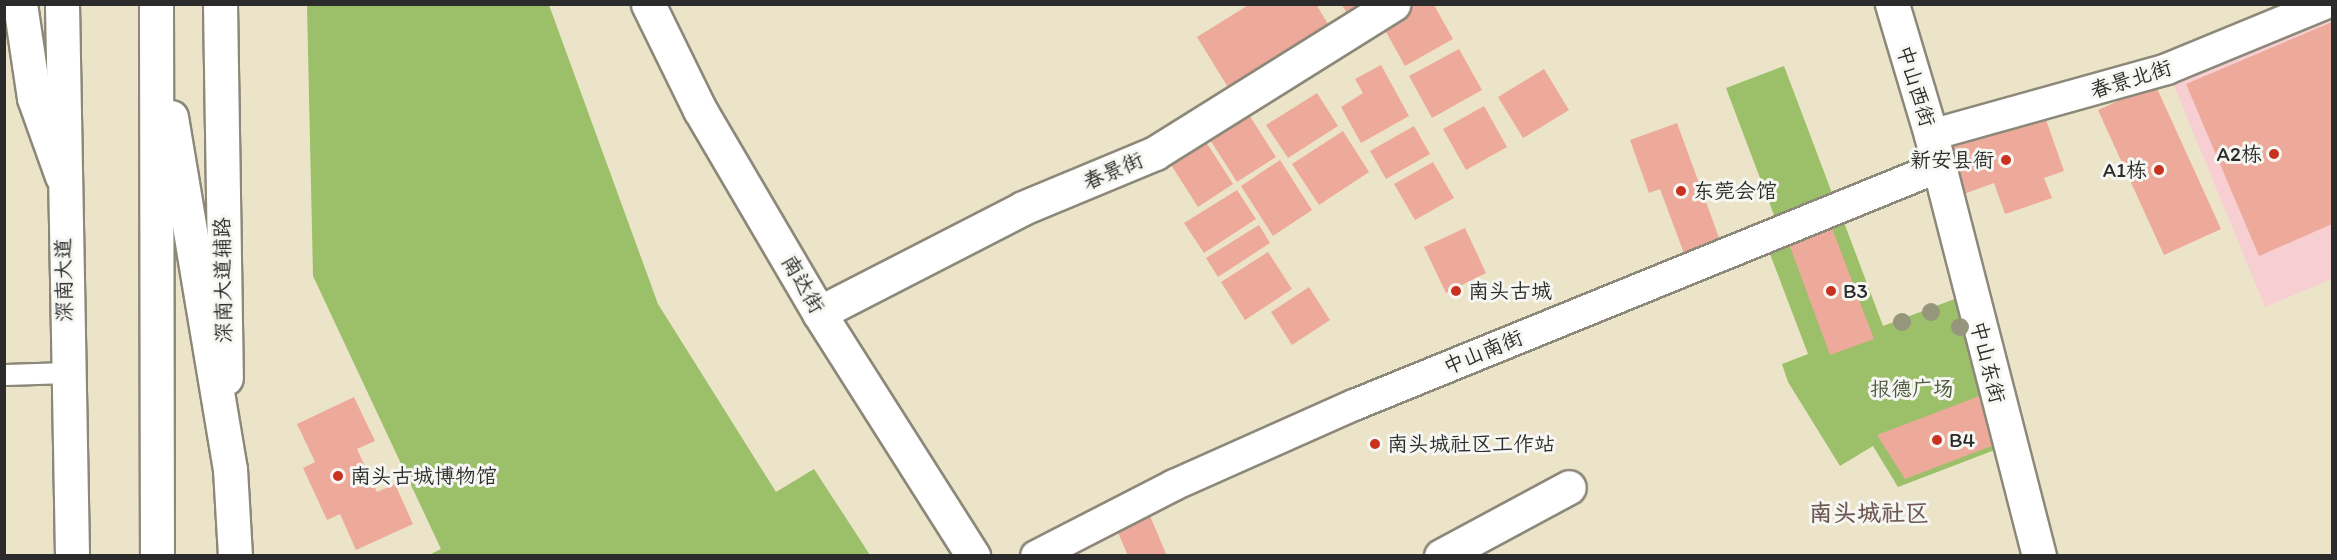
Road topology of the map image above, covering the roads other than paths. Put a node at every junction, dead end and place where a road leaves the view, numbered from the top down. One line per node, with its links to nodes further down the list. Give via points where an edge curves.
1 (20, 4): 11 (street, via 34,98)
2 (62, 4): 11 (street, 深南大道)
3 (220, 4): 15 (street, 深南大道辅路, via 222,299)
4 (648, 4): 12 (street, 南达街, via 700,110)
5 (1393, 4): 12 (street, 春景街, via 1155,153 1023,208)
6 (1892, 4): 9 (street, 中山西街)
7 (2325, 4): 9 (street, 春景北街, via 2167,69)
8 (156, 14): 15 (street); 18 (street)
9 (1931, 135): 10 (street, 中山西街)
10 (1939, 167): 21 (street, 中山南街, via 1354,405 1174,485); 23 (street, 中山东街)
11 (62, 176): 13 (street, 深南大道)
12 (819, 312): 20 (street, 南达街)
13 (66, 373): 14 (lane); 17 (street, 深南大道)
14 (4, 375)
15 (230, 469): 19 (street, 深南大道辅路)
16 (1569, 487): 22 (street)
17 (70, 545)
18 (156, 555)
19 (234, 555)
20 (973, 555)
21 (1036, 555)
22 (1441, 555)
23 (2039, 555)

